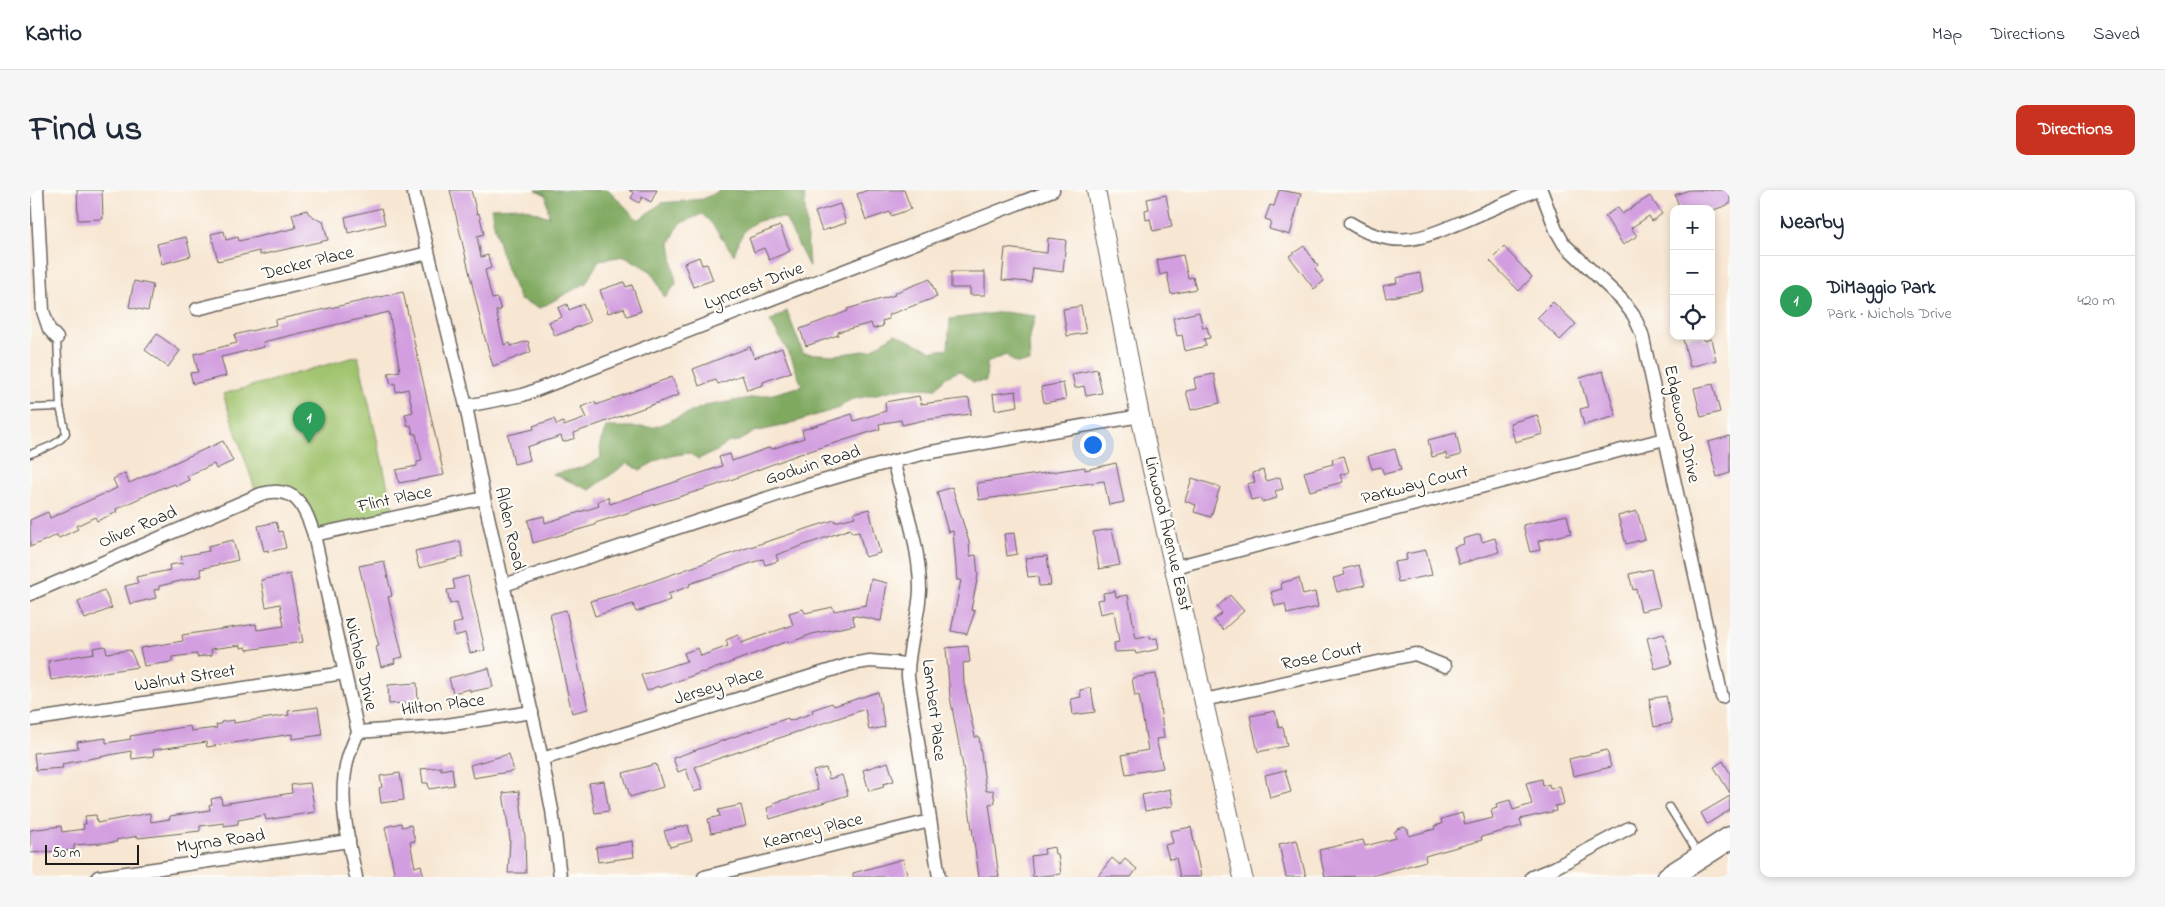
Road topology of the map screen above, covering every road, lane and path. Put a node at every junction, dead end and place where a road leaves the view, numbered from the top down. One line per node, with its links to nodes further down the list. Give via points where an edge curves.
1 (37, 190): 10 (street, via 43,311 49,329)
2 (413, 190): 8 (street, Alden Road)
3 (1053, 190): 11 (street, Lyncrest Drive, via 523,395)
4 (1096, 190): 16 (main road, Linwood Avenue East)
5 (1536, 190): 7 (street, via 1425,237 1393,240 1362,231)
6 (1541, 190): 17 (street, Edgewood Drive, via 1564,244 1607,284 1634,316 1648,358)
7 (1350, 223)
8 (428, 253): 9 (street, Decker Place); 11 (street, Alden Road)
9 (196, 309)
10 (57, 338): 13 (lane)
11 (466, 406): 21 (street, Alden Road)
12 (42, 407): 13 (lane); 14 (lane); 15 (lane)
13 (60, 407): 18 (lane, via 66,433 63,438)
14 (30, 408)
15 (30, 413)
16 (1140, 416): 19 (street, Godwin Road); 23 (main road, Linwood Avenue East)
17 (1664, 439): 23 (street, Parkway Court); 29 (street, Edgewood Drive, via 1685,521)
18 (30, 454)
19 (893, 461): 24 (street, Godwin Road, via 795,489); 26 (street, Lambert Place, via 919,569 918,612)
20 (261, 494): 22 (street, Nichols Drive, via 281,491 292,495 306,511); 25 (street, Oliver Road)
21 (484, 498): 22 (street, Flint Place); 24 (street, Alden Road)
22 (314, 535): 28 (street, Nichols Drive)
23 (1175, 567): 30 (main road, Linwood Avenue East)
24 (504, 585): 31 (street, Alden Road)
25 (30, 594)
26 (908, 664): 34 (street, Jersey Place, via 870,661 851,664); 36 (street, Lambert Place)
27 (1445, 666): 30 (street, Rose Court, via 1415,654)
28 (344, 673): 32 (street, Walnut Street); 33 (street, Nichols Drive)
29 (1722, 697)
30 (1204, 700): 46 (main road, Linwood Avenue East)
31 (532, 712): 33 (street, Hilton Place, via 440,726); 34 (street, Alden Road)
32 (30, 720)
33 (358, 732): 39 (street, Nichols Drive, via 347,760 344,780)
34 (542, 759): 43 (street, Alden Road)
35 (1670, 806): 40 (lane)
36 (930, 821): 44 (street, Kearney Place); 45 (street, Lambert Place)
37 (1629, 828): 47 (street)
38 (1730, 838): 40 (highway)
39 (348, 841): 41 (street, Myrna Road); 42 (street, Nichols Drive)
40 (1700, 857): 48 (highway)
41 (98, 877)
42 (356, 877)
43 (560, 877)
44 (704, 877)
45 (939, 877)
46 (1243, 877)
47 (1532, 877)
48 (1669, 877)

